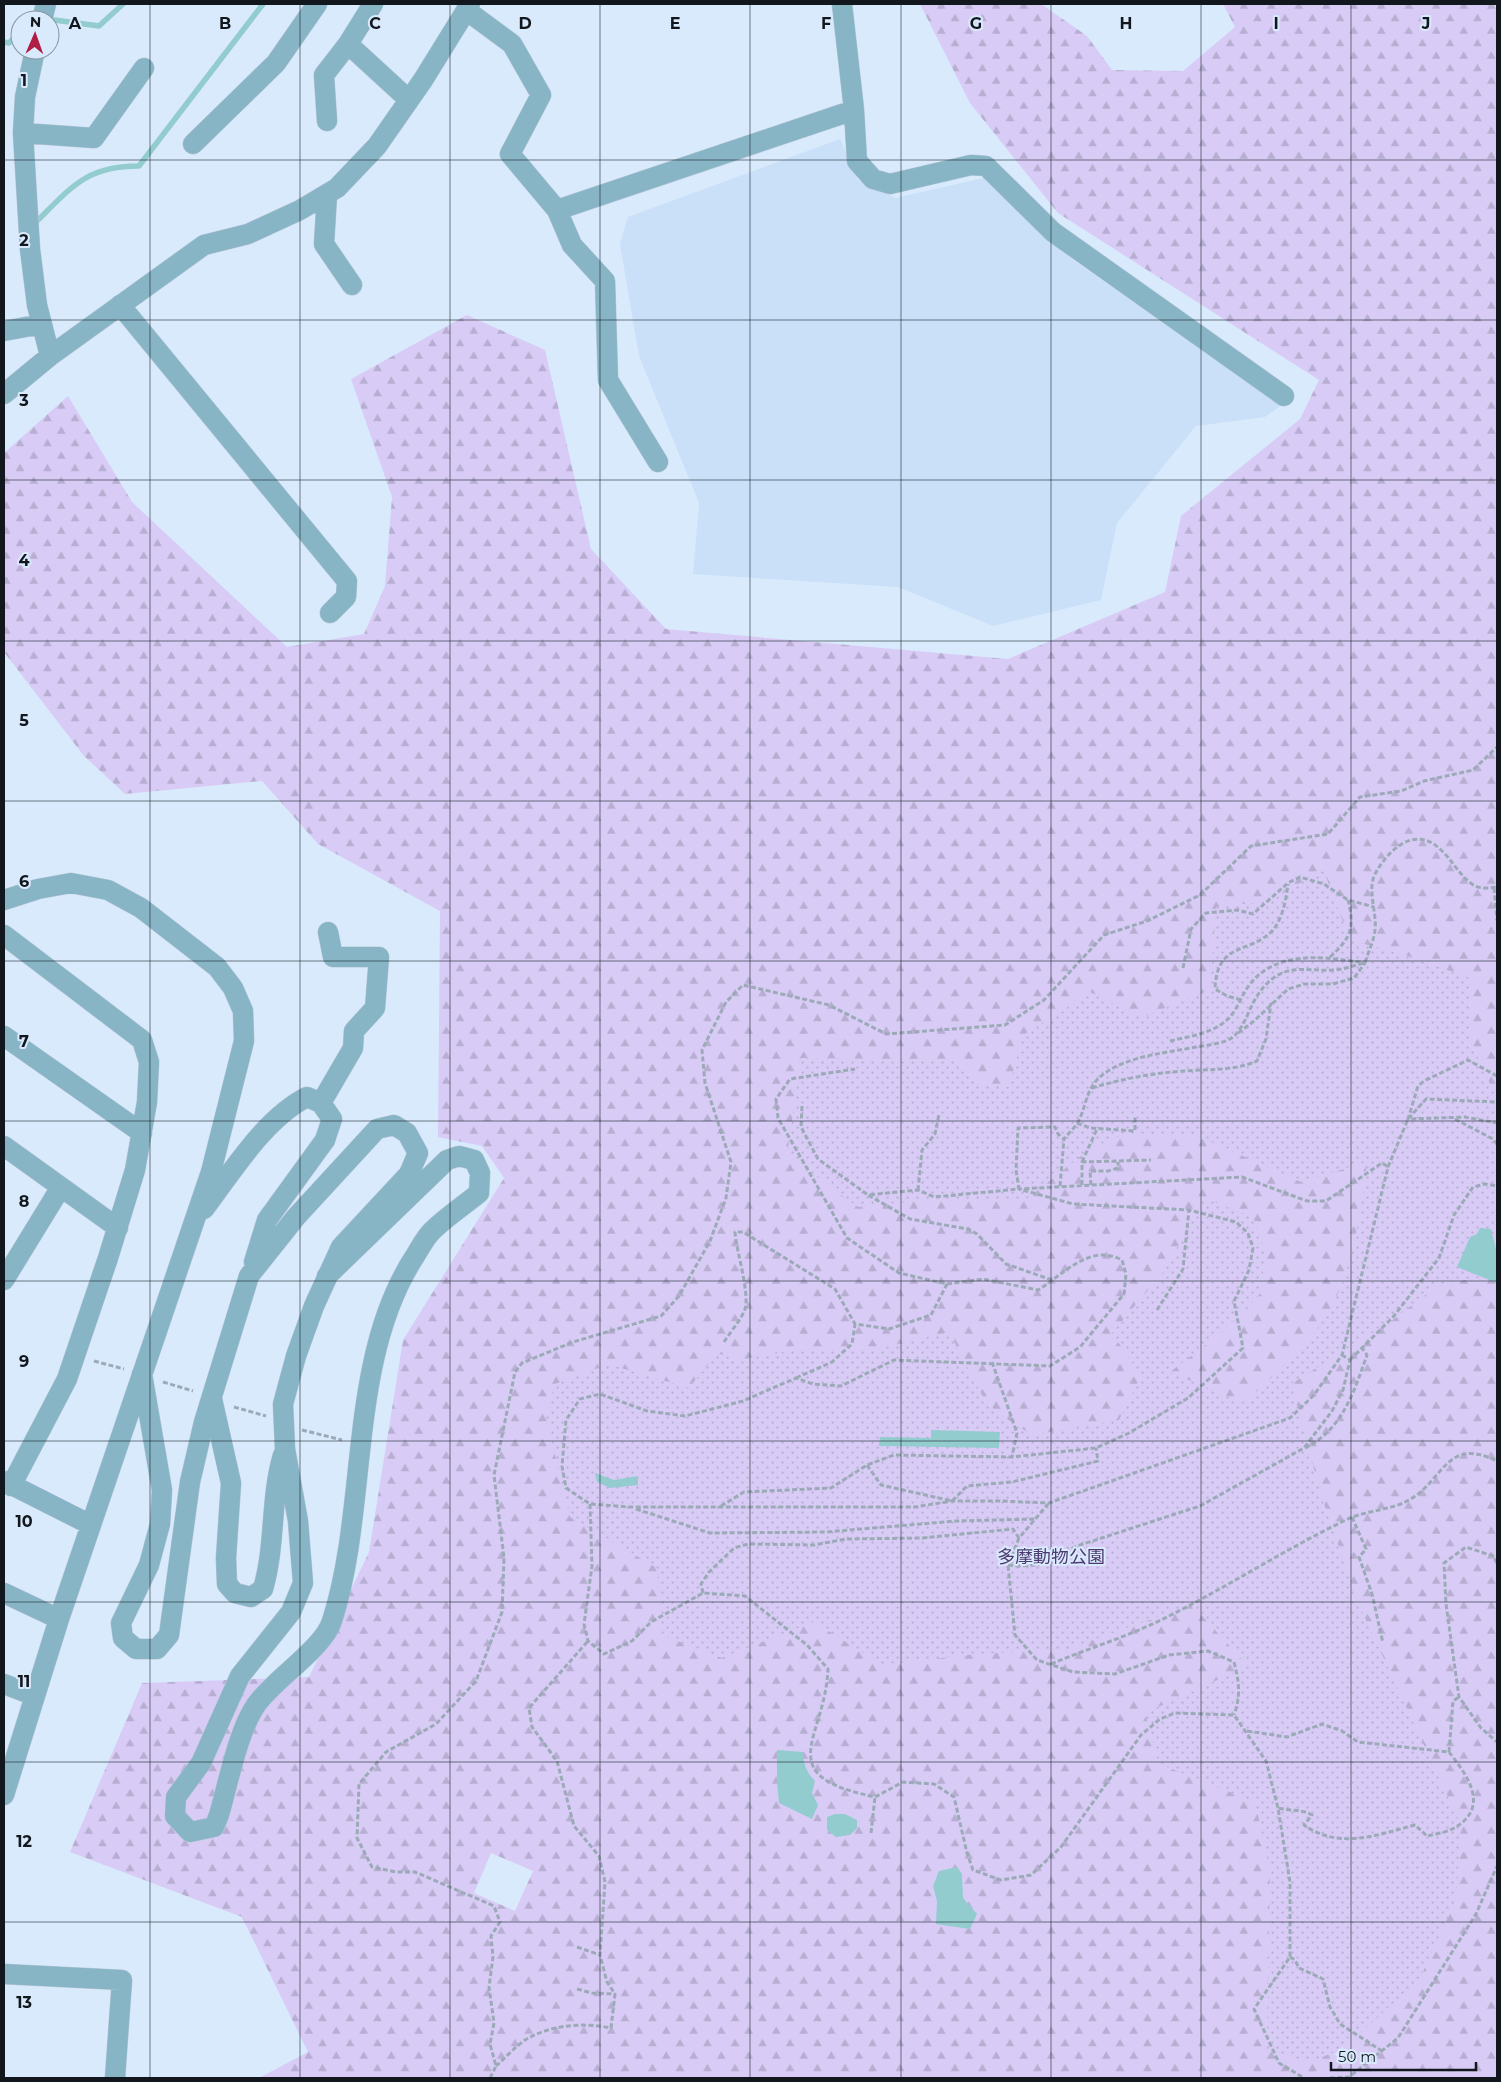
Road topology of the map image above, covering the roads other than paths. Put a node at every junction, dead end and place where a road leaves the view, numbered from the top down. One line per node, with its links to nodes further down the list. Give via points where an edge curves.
1 (317, 4): 12 (street, via 276,63)
2 (373, 4): 5 (street)
3 (842, 4): 9 (street)
4 (468, 7): 8 (street); 14 (street, via 512,44 541,96 510,154)
5 (348, 44): 8 (street); 10 (street, via 324,75)
6 (33, 60): 11 (street)
7 (144, 68): 11 (street, via 94,138)
8 (409, 100): 13 (street, via 377,146)
9 (854, 110): 14 (street); 21 (street, via 857,161 873,179 890,184 971,165 986,166 1053,232)
10 (327, 121)
11 (22, 133): 17 (street, via 30,249)
12 (193, 144)
13 (327, 195): 15 (street, via 324,244); 16 (street, via 248,234 204,245)
14 (557, 210): 22 (street, via 572,245 604,281 608,380)
15 (352, 285)
16 (120, 305): 19 (street); 23 (street, via 347,581 346,597)
17 (42, 324): 18 (street); 19 (street)
18 (4, 331)
19 (50, 356): 20 (street)
20 (4, 394)
21 (1284, 396)
22 (658, 462)
23 (330, 613)
24 (4, 900): 32 (street, via 71,883 108,890 141,908 217,967 233,988 243,1010 244,1041 211,1172)
25 (328, 932): 28 (street, via 333,957 379,957 375,1008 354,1031 353,1048)
26 (4, 935): 29 (street, via 142,1040 149,1062)
27 (4, 1036): 29 (street)
28 (321, 1103): 32 (street, via 307,1097 292,1105 255,1142); 34 (street, via 332,1119 325,1140 268,1220)
29 (142, 1133): 33 (street)
30 (4, 1146): 31 (street)
31 (61, 1187): 33 (street); 36 (street)
32 (194, 1222): 37 (street)
33 (118, 1228): 40 (street, via 67,1379)
34 (250, 1276): 35 (street, via 296,1217 348,1159 377,1129 394,1125 407,1133 418,1153 409,1174 341,1247); 38 (street)
35 (328, 1276): 39 (street, via 296,1356 286,1394); 39 (street, via 447,1160 459,1156 474,1160 480,1173 479,1193 431,1232 404,1273 379,1338 340,1589 331,1624 312,1649 256,1705 241,1739 214,1826 190,1832 176,1816 176,1797 201,1763 240,1676 291,1612 303,1583 298,1521)
36 (4, 1280)
37 (142, 1374): 38 (street, via 162,1490 160,1524 149,1565 120,1623 123,1638 136,1649 157,1649 169,1635 190,1482); 41 (street)
38 (206, 1395): 39 (street, via 231,1483 226,1558 227,1584 235,1593 251,1597 263,1588 270,1563 277,1476)
39 (284, 1449)
40 (7, 1484): 41 (street)
41 (91, 1525): 43 (street)
42 (4, 1593): 43 (street)
43 (59, 1619): 45 (street)
44 (4, 1684): 45 (street)
45 (35, 1696): 46 (street)
46 (4, 1794)
47 (4, 1974): 48 (street, via 122,1980)
48 (115, 2078)

